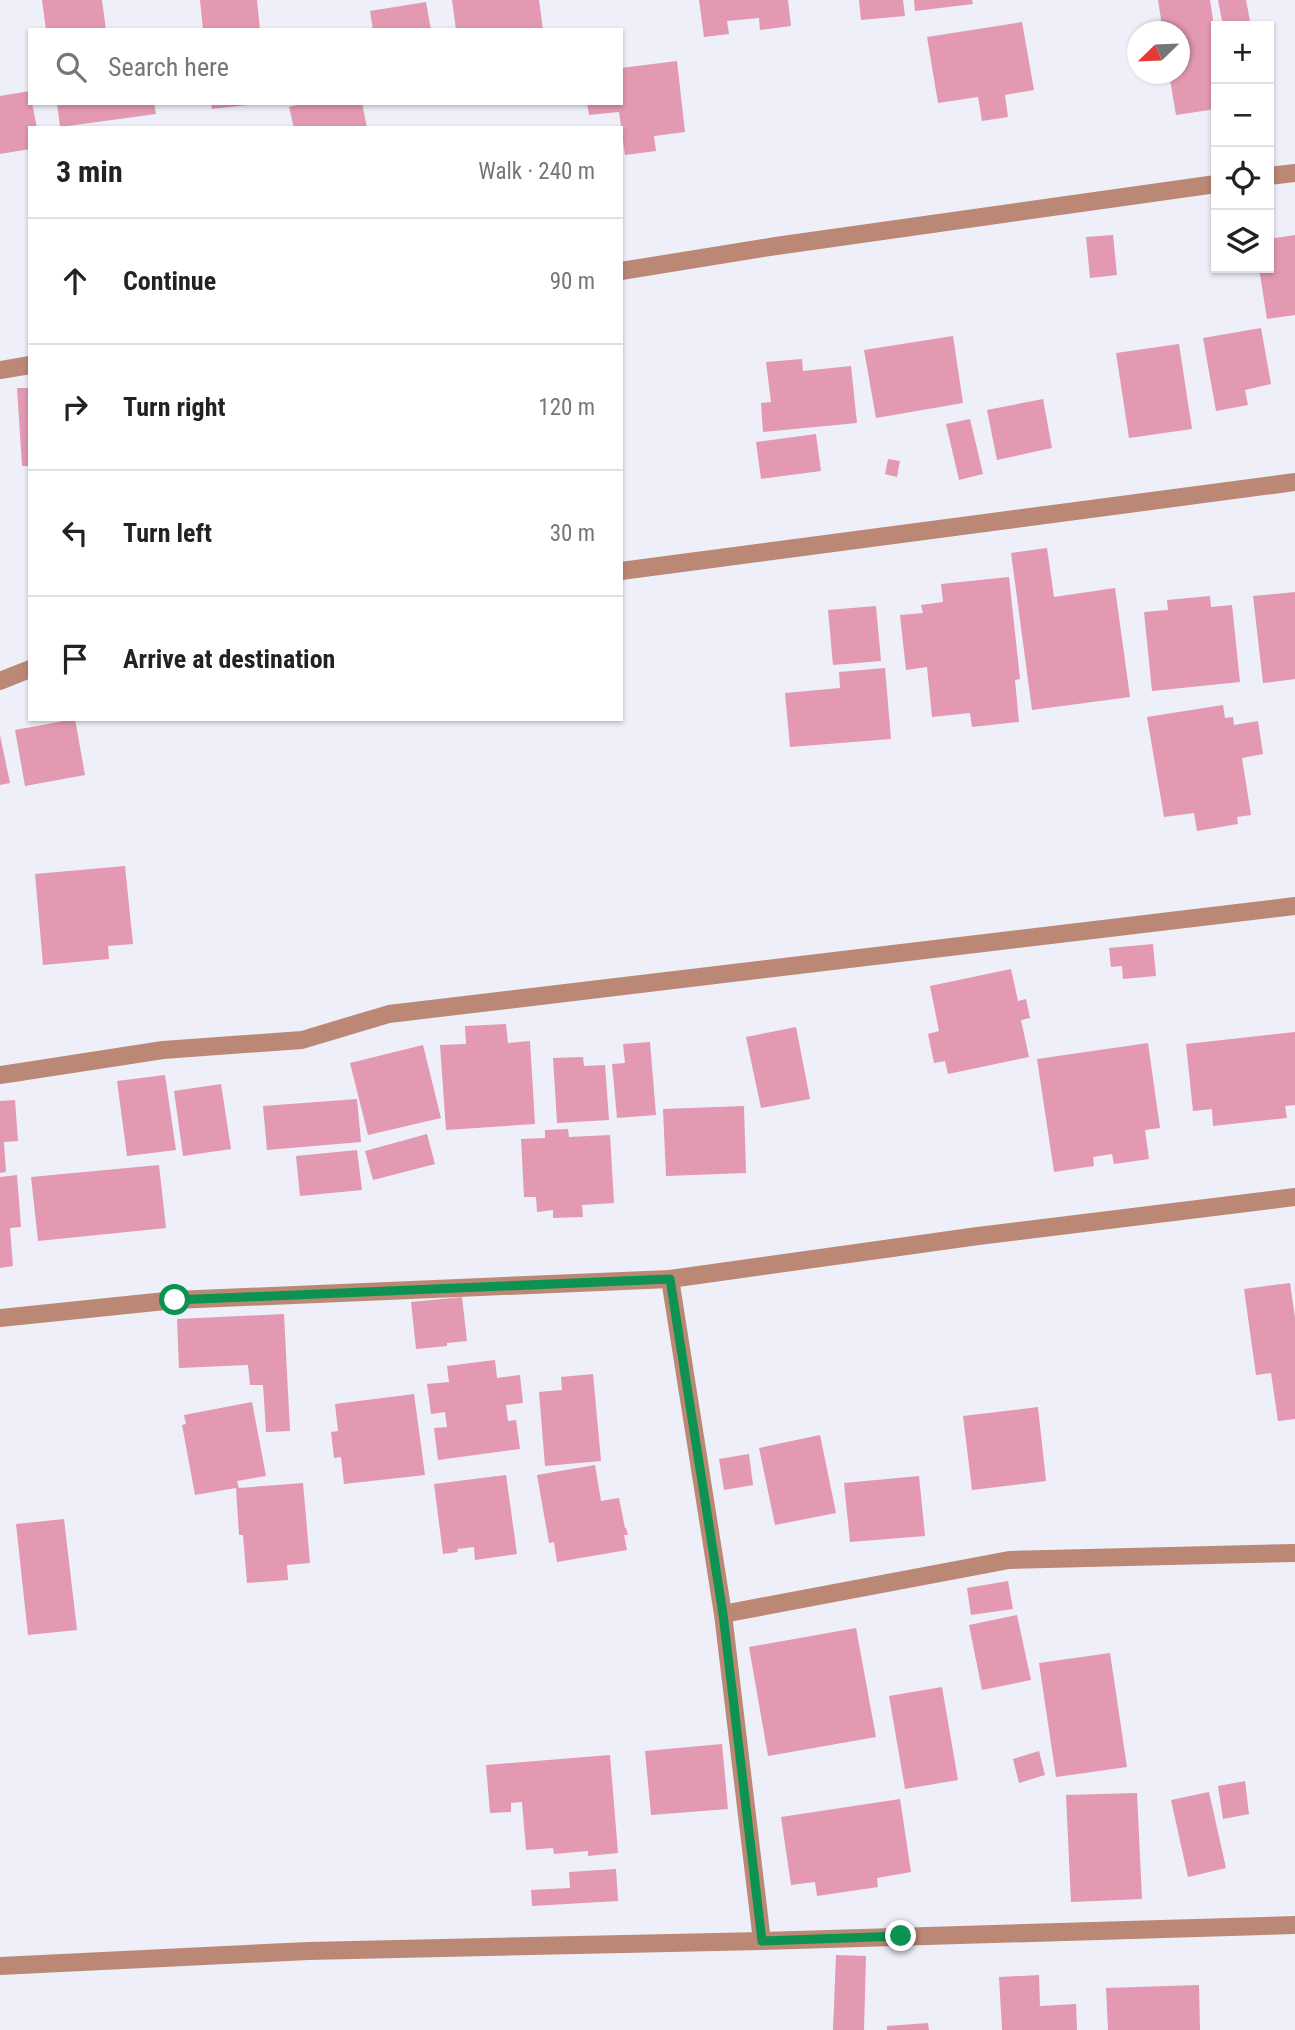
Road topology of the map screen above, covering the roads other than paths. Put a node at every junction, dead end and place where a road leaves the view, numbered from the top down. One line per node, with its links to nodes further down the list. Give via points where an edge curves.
1 (1295, 173): 2 (street)
2 (1274, 175)
3 (1211, 185): 4 (street)
4 (623, 271)
5 (28, 365): 6 (street)
6 (0, 370)
7 (1295, 482): 8 (street)
8 (623, 571)
9 (28, 670): 10 (street)
10 (0, 681)
11 (1295, 906): 12 (street, via 389,1014 302,1040 163,1050)
12 (0, 1075)
13 (1295, 1197): 14 (street)
14 (670, 1279): 15 (street, via 175,1300); 17 (street)
15 (0, 1318)
16 (1295, 1553): 17 (street, via 1009,1560)
17 (723, 1614): 19 (street)
18 (1295, 1925): 19 (street)
19 (762, 1941): 20 (street, via 308,1951)
20 (0, 1966)

